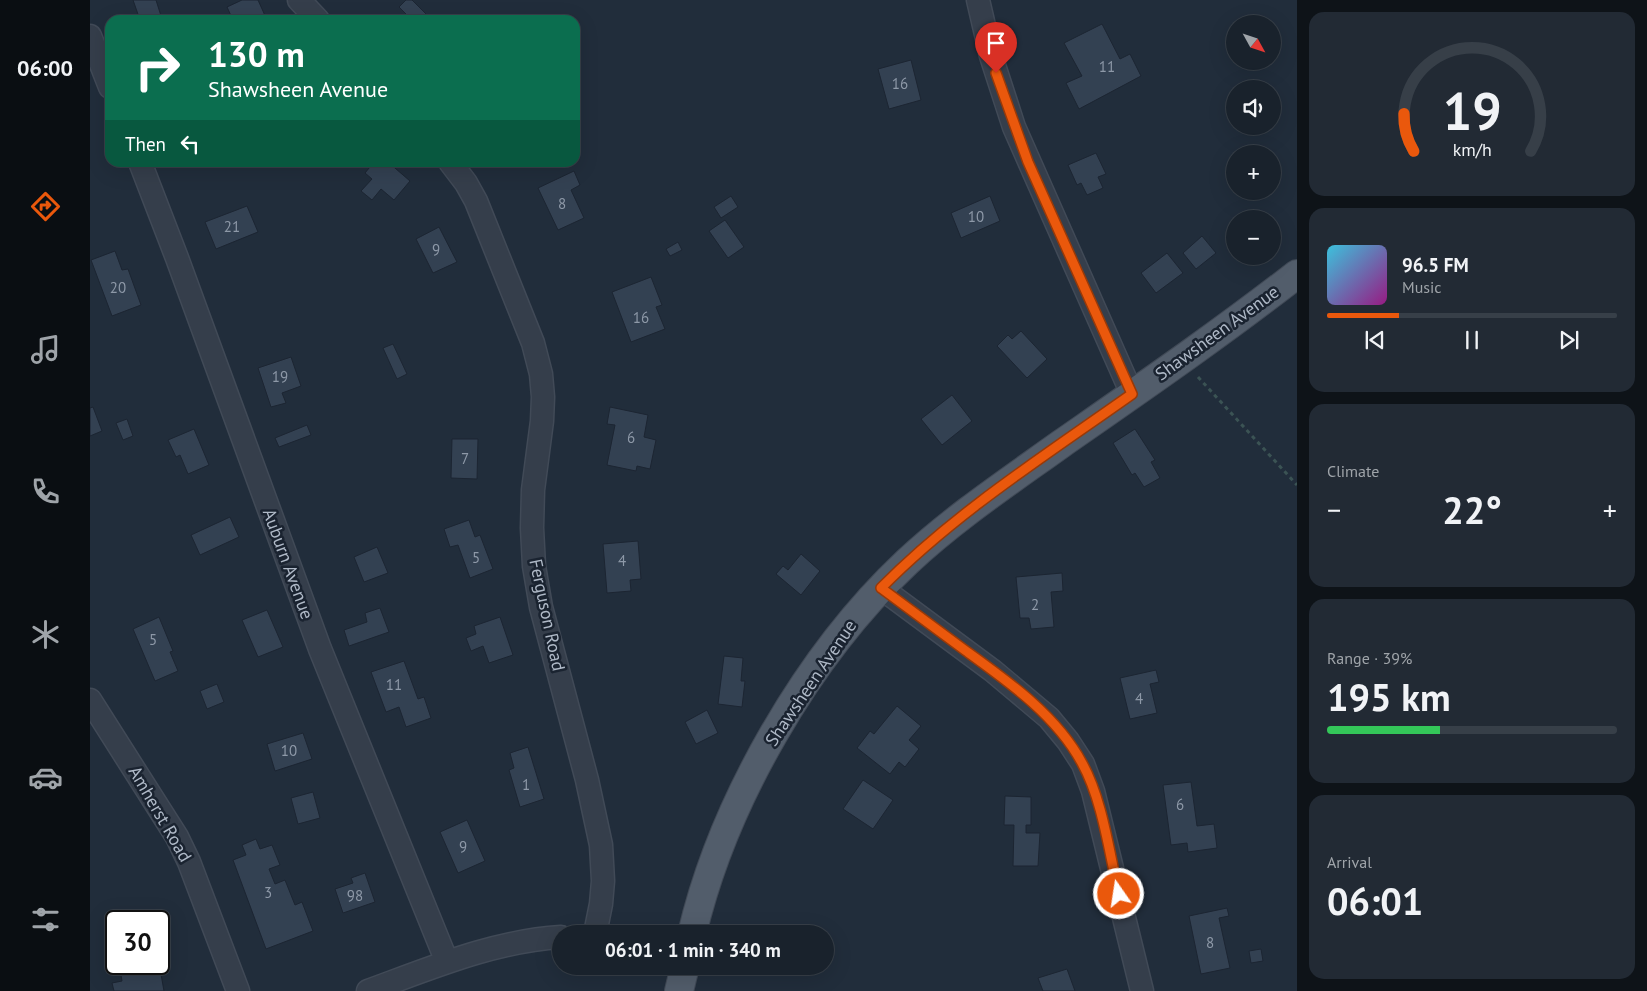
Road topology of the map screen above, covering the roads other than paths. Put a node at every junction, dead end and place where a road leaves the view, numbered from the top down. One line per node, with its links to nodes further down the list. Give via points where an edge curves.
1 (300, 0): 3 (street)
2 (978, 0): 9 (street, via 990,56 1014,126)
3 (314, 15)
4 (90, 36): 5 (street)
5 (105, 74)
6 (142, 167): 15 (street, Auburn Avenue, via 320,649)
7 (454, 167): 12 (street, Ferguson Road, via 476,201 533,343 541,374 542,421 532,500 534,566 541,607 601,845 603,881)
8 (1297, 274): 9 (main road, Shawsheen Avenue)
9 (1132, 394): 10 (main road, Shawsheen Avenue, via 966,512)
10 (881, 588): 13 (main road, Shawsheen Avenue, via 810,678 765,750 719,850); 20 (street, via 993,671 1049,718 1083,764 1093,791)
11 (90, 700): 17 (street, Amherst Road, via 177,837)
12 (597, 925)
13 (695, 925)
14 (552, 937): 15 (street, via 509,944)
15 (447, 962): 18 (street)
16 (683, 975): 19 (main road)
17 (238, 991)
18 (368, 991)
19 (679, 991)
20 (1142, 991)

